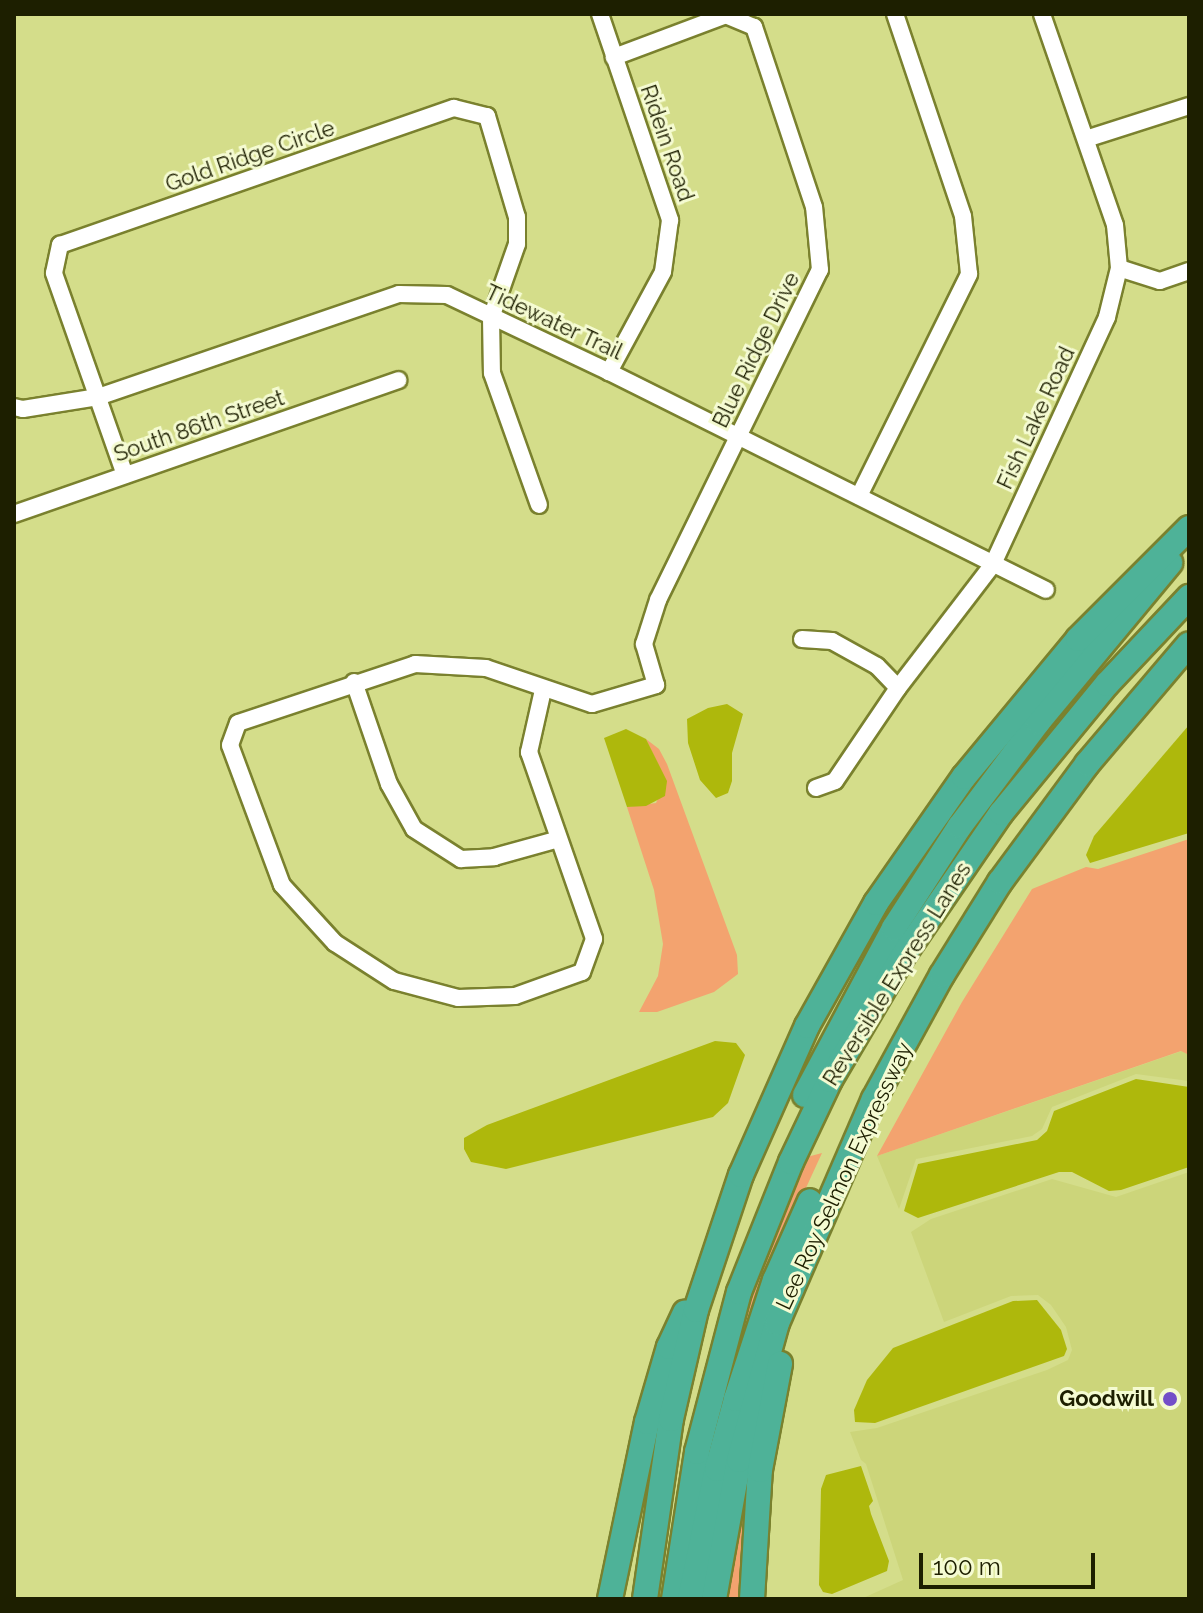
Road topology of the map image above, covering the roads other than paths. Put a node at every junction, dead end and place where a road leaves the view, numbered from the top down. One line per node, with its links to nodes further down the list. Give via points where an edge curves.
1 (600, 14): 4 (street, Ridein Road)
2 (895, 14): 16 (street, via 963,216 969,274)
3 (1042, 14): 6 (street, Fish Lake Road)
4 (614, 57): 10 (street, Ridein Road, via 670,220 663,272); 14 (street, Blue Ridge Drive, via 726,15 754,27 814,207 820,270)
5 (1189, 106): 6 (street)
6 (1086, 139): 7 (street, Fish Lake Road, via 1115,225)
7 (1119, 268): 8 (street, via 1160,281); 21 (street, Fish Lake Road, via 1107,317)
8 (1189, 271)
9 (491, 318): 10 (street, Tidewater Trail); 12 (street, Tidewater Trail, via 447,295 399,294); 12 (street, Gold Ridge Circle, via 517,244 517,217 487,116 454,108 60,245 54,273); 17 (street, via 492,373)
10 (609, 372): 14 (street, Tidewater Trail)
11 (398, 380): 15 (street, South 86th Street)
12 (98, 397): 13 (street, Tidewater Trail); 15 (street, Gold Ridge Circle)
13 (14, 407)
14 (739, 436): 16 (street, Tidewater Trail); 28 (street, Blue Ridge Drive, via 658,600 644,644 656,685 592,704)
15 (125, 475): 18 (street, South 86th Street)
16 (859, 496): 21 (street, Tidewater Trail)
17 (539, 505)
18 (14, 514)
19 (1189, 528): 34 (highway, via 1137,577 1012,716 876,903 831,979 759,1130)
20 (1189, 540): 31 (highway, via 1038,722 953,836 862,985)
21 (993, 564): 22 (street, Tidewater Trail); 27 (street, Fish Lake Road)
22 (1046, 590)
23 (1189, 597): 31 (highway, Reversible Express Lanes, via 1066,732 993,824)
24 (802, 639): 27 (street, via 832,641 877,666)
25 (1189, 644): 32 (highway, Lee Roy Selmon Expressway, via 1087,764 1000,882)
26 (354, 682): 28 (street, via 415,664 486,668); 30 (street, via 389,784 414,829 461,859 494,857); 30 (street, via 238,723 230,745 282,885 335,943 394,981 458,998 515,996 582,972 594,939)
27 (898, 688): 29 (street, Fish Lake Road, via 835,781)
28 (543, 690): 30 (street, via 529,752)
29 (816, 788)
30 (559, 839)
31 (802, 1119): 37 (highway, Reversible Express Lanes, via 739,1292 697,1452)
32 (844, 1147): 33 (highway, Lee Roy Selmon Expressway); 38 (highway, via 786,1252 736,1399)
33 (800, 1268): 39 (highway, Lee Roy Selmon Expressway, via 777,1323 747,1426); 40 (highway, via 760,1470)
34 (706, 1277): 35 (highway, via 677,1327 657,1384); 36 (highway, via 671,1419)
35 (610, 1599)
36 (645, 1599)
37 (674, 1599)
38 (690, 1599)
39 (714, 1599)
40 (752, 1599)

